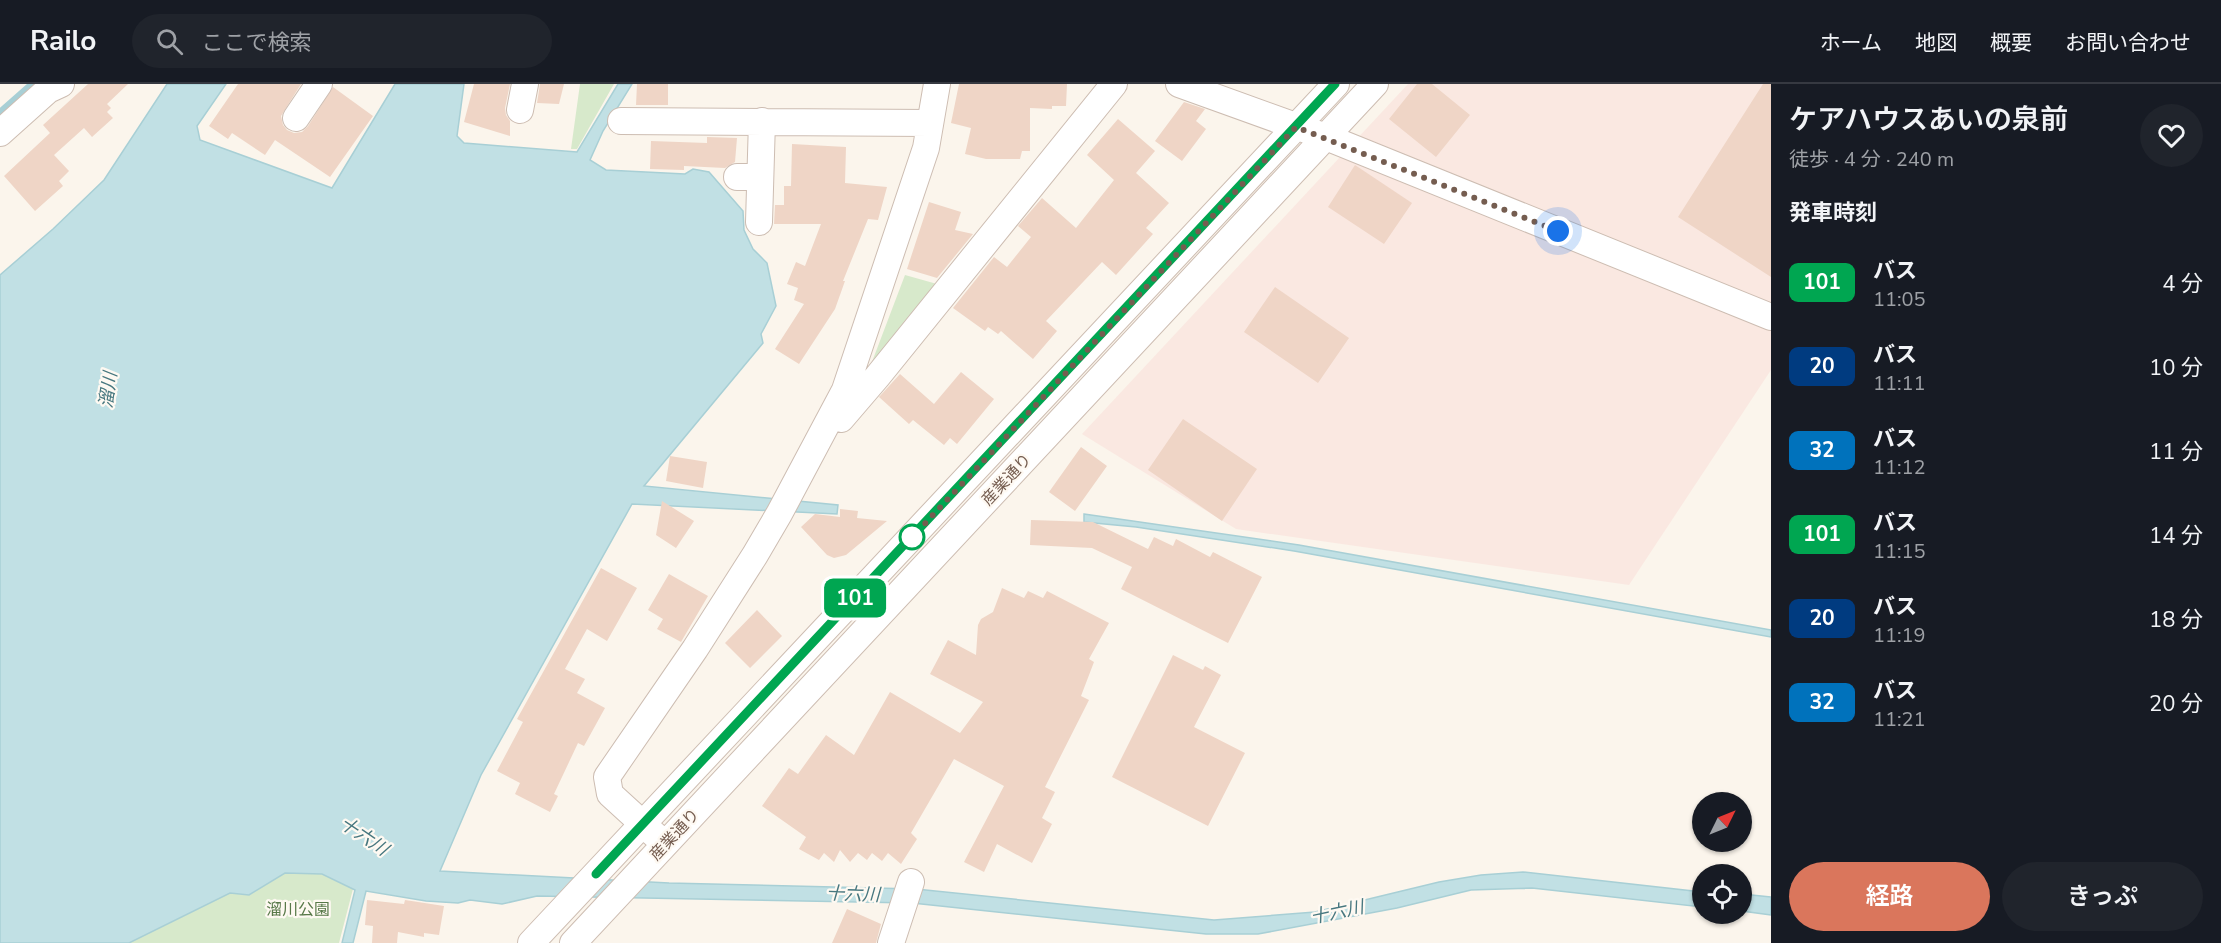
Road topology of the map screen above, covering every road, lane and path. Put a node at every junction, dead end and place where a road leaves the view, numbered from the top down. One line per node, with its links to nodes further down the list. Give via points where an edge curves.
1 (319, 84): 10 (street)
2 (525, 84): 9 (street)
3 (937, 84): 13 (street)
4 (1114, 84): 19 (street)
5 (1179, 84): 14 (street)
6 (1335, 84): 14 (street, 産業通り)
7 (1375, 84): 16 (street, 産業通り)
8 (46, 86): 15 (street)
9 (520, 110)
10 (296, 118)
11 (621, 121): 12 (street)
12 (762, 122): 13 (street); 17 (street, via 749,177)
13 (930, 123): 19 (street, via 926,148 845,390)
14 (1296, 127): 16 (street); 20 (street, 産業通り)
15 (0, 133)
16 (1326, 138): 18 (street); 21 (street, 産業通り)
17 (759, 222)
18 (1771, 317)
19 (815, 448): 20 (street, via 755,555 607,777 610,794)
20 (643, 825): 21 (street); 23 (street, 産業通り)
21 (664, 844): 24 (street, 産業通り)
22 (907, 893): 25 (street)
23 (531, 943)
24 (573, 943)
25 (891, 943)

